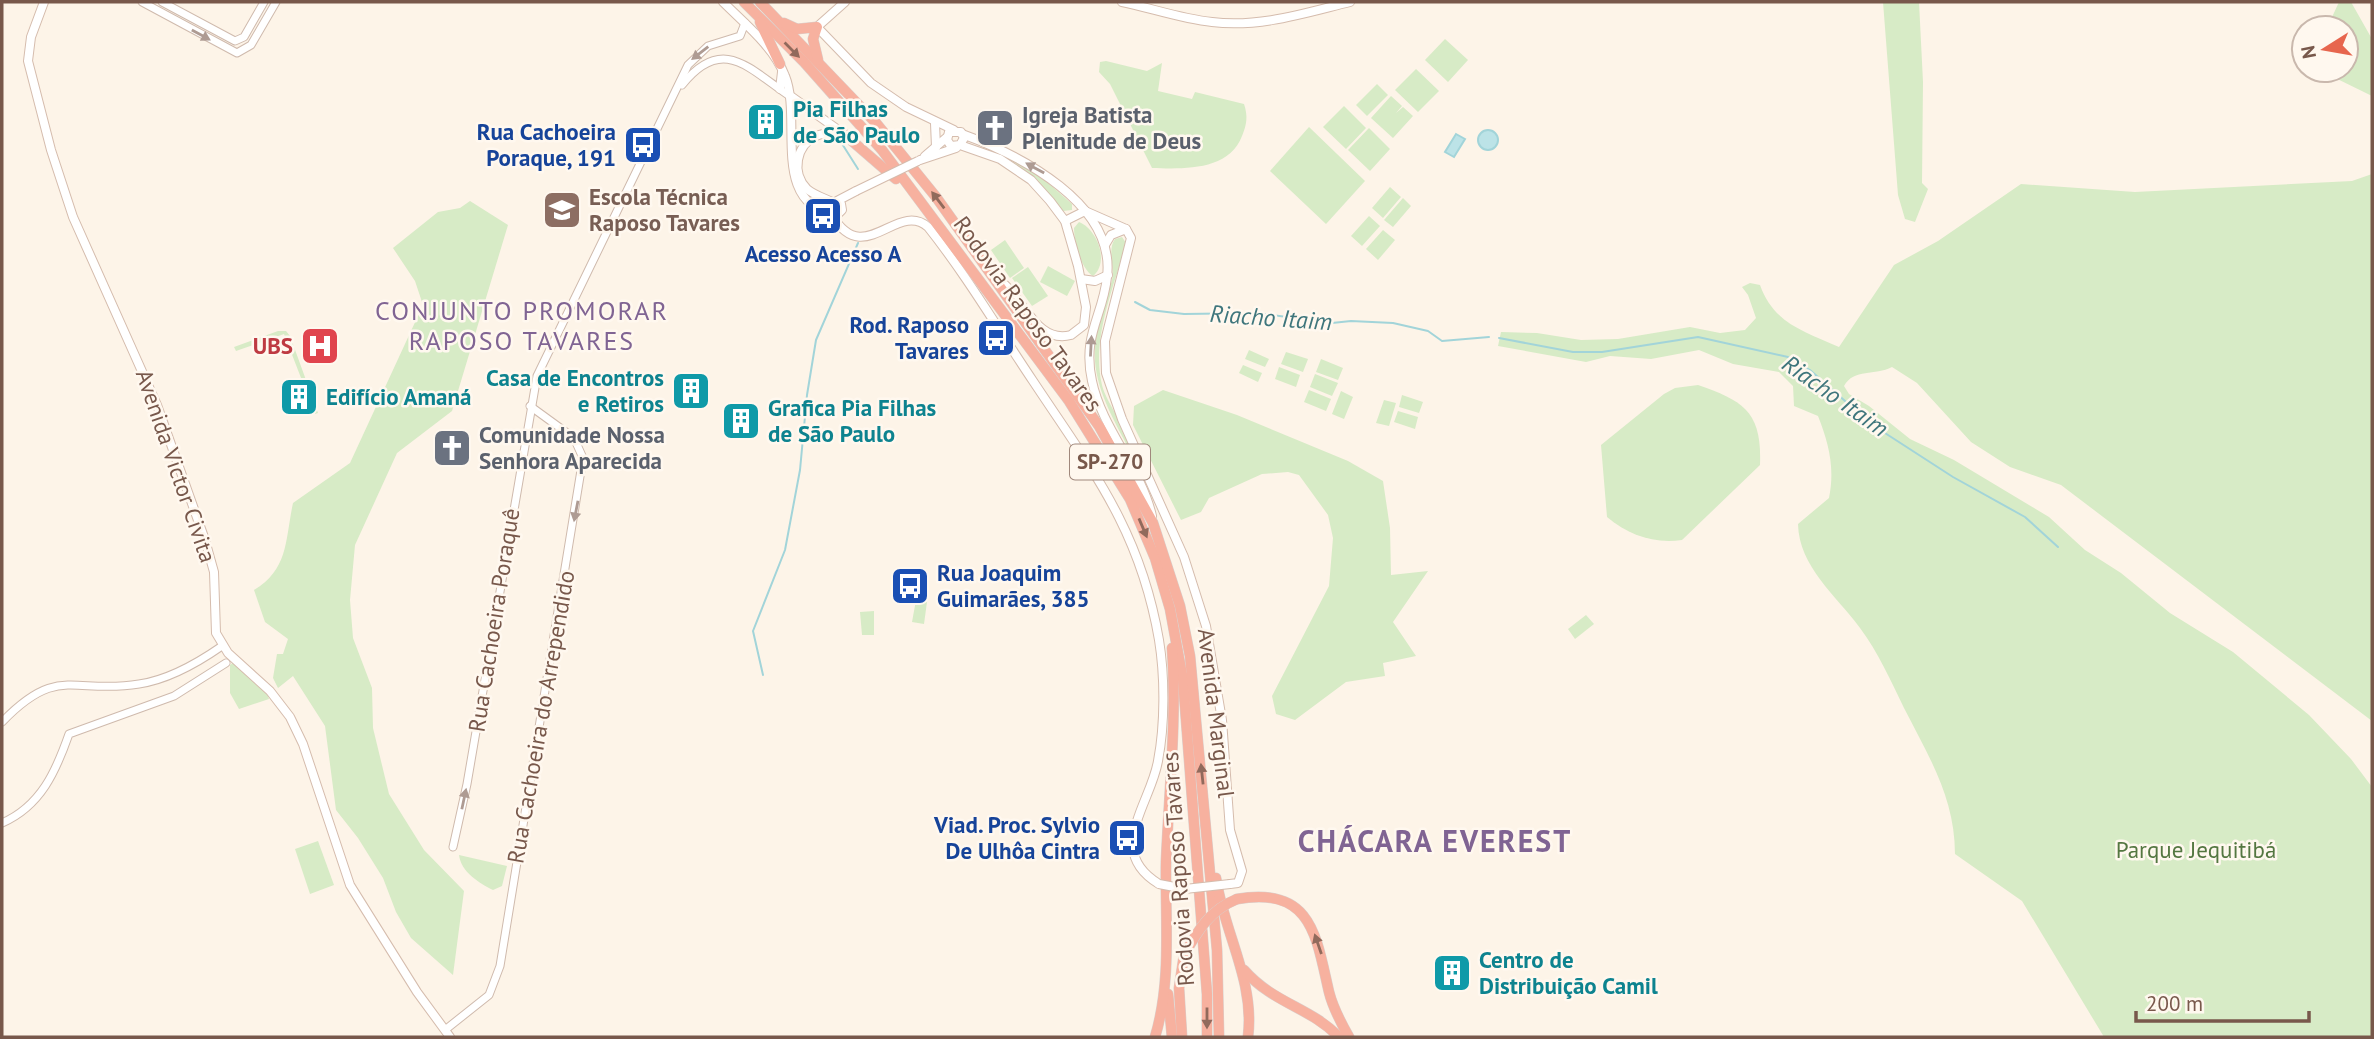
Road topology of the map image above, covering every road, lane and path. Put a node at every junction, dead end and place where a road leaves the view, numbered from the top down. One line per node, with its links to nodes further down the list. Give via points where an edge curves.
1 (44, 2): 43 (main road, Avenida Victor Civita, via 31,37 30,73 73,217 150,387 205,540 214,572 213,620)
2 (142, 2): 5 (street, one-way to 5, via 234,52 251,45)
3 (162, 2): 4 (street, via 235,41 244,37)
4 (264, 2)
5 (276, 2)
6 (723, 2): 14 (main road)
7 (744, 2): 12 (highway, Rodovia Raposo Tavares / SP-270)
8 (760, 2): 13 (highway, Rodovia Raposo Tavares / SP-270)
9 (845, 2): 15 (main road)
10 (1122, 2): 11 (main road, via 1210,22 1243,24)
11 (1350, 2)
12 (760, 18): 17 (highway); 30 (highway, Rodovia Raposo Tavares / SP-270, one-way to 30, via 868,133)
13 (777, 20): 15 (highway, via 797,29); 16 (highway, Rodovia Raposo Tavares / SP-270)
14 (745, 23): 17 (main road); 19 (street, Rua Cachoeira Poraquê, one-way to 19, via 740,36 708,46 692,58)
15 (817, 27): 16 (highway, via 813,44); 21 (main road, via 871,83)
16 (819, 63): 38 (highway, Rodovia Raposo Tavares / SP-270, one-way to 16, via 900,153)
17 (781, 66): 18 (main road); 20 (main road)
18 (780, 89): 19 (street, Rua Cachoeira Poraquê, via 741,61 723,57 703,63); 20 (street, Rua Cachoeira Poraquê)
19 (677, 91): 40 (street, Rua Cachoeira Poraquê, via 542,363)
20 (792, 97): 22 (main road); 32 (main road, via 794,181 813,204)
21 (934, 122): 23 (main road); 25 (main road)
22 (844, 134): 29 (main road, via 815,136 805,143 798,158 803,184); 30 (highway)
23 (952, 134): 24 (main road); 24 (main road, via 949,145); 25 (main road); 31 (main road, one-way to 23, via 1046,175)
24 (959, 146): 26 (main road); 27 (main road)
25 (936, 147): 28 (main road)
26 (976, 150): 27 (main road); 33 (main road, via 1000,159 1031,180)
27 (949, 151): 28 (main road)
28 (919, 160): 29 (main road, bridge, via 855,191)
29 (838, 205): 32 (main road, via 837,215); 35 (main road)
30 (926, 209): 42 (highway, Rodovia Raposo Tavares / SP-270, one-way to 42, via 1112,466 1144,529)
31 (1084, 211): 33 (main road); 34 (main road); 36 (main road)
32 (831, 214): 35 (main road)
33 (1065, 221): 39 (main road)
34 (1126, 229): 36 (main road, via 1111,235); 49 (main road, Avenida Marginal, bridge, via 1131,242 1105,341 1106,373 1122,419 1176,535 1206,626 1220,710 1230,830 1242,871 1234,883 1185,889)
35 (853, 233): 49 (main road, Rodovia Raposo Tavares, via 875,236 909,219 929,227 1074,439 1129,534 1149,591 1162,678 1158,761 1133,845 1138,865)
36 (1105, 245): 37 (main road)
37 (1108, 275): 39 (main road, via 1095,281); 41 (main road, one-way to 37, via 1146,491 1096,396 1090,373 1092,327)
38 (991, 276): 39 (main road, via 1007,286 1043,330 1058,337 1072,335 1084,325); 41 (highway, Rodovia Raposo Tavares / SP-270, via 1099,426)
39 (1081, 279)
40 (530, 405): 48 (street, Rua Cachoeira Poraquê, one-way to 40); 52 (street, Rua Cachoeira do Arrependido, one-way to 52, via 574,438 583,458 495,985)
41 (1153, 523): 46 (highway, Rodovia Raposo Tavares / SP-270, one-way to 41, via 1191,656)
42 (1170, 609): 50 (highway, via 1173,718); 56 (highway, Rodovia Raposo Tavares / SP-270, one-way to 56, via 1183,680 1194,801)
43 (222, 646): 45 (street, via 141,684 69,683 48,688 27,699); 52 (main road, via 270,691 290,717 349,885)
44 (226, 663): 47 (street, via 174,696 69,734 50,782)
45 (2, 722)
46 (1204, 798): 51 (highway, via 1219,900); 57 (highway, Rodovia Raposo Tavares / SP-270)
47 (2, 823)
48 (453, 846)
49 (1159, 884)
50 (1166, 951): 53 (highway); 54 (highway)
51 (1242, 967): 58 (highway, via 1249,990); 59 (highway, via 1260,988 1311,1015)
52 (447, 1034)
53 (1155, 1037)
54 (1172, 1037)
55 (1182, 1037): 60 (highway, one-way to 55, bridge, via 1329,994 1318,938 1294,907 1260,895 1223,905 1184,955 1178,988)
56 (1207, 1037)
57 (1221, 1037)
58 (1248, 1037)
59 (1339, 1037)
60 (1349, 1037)

